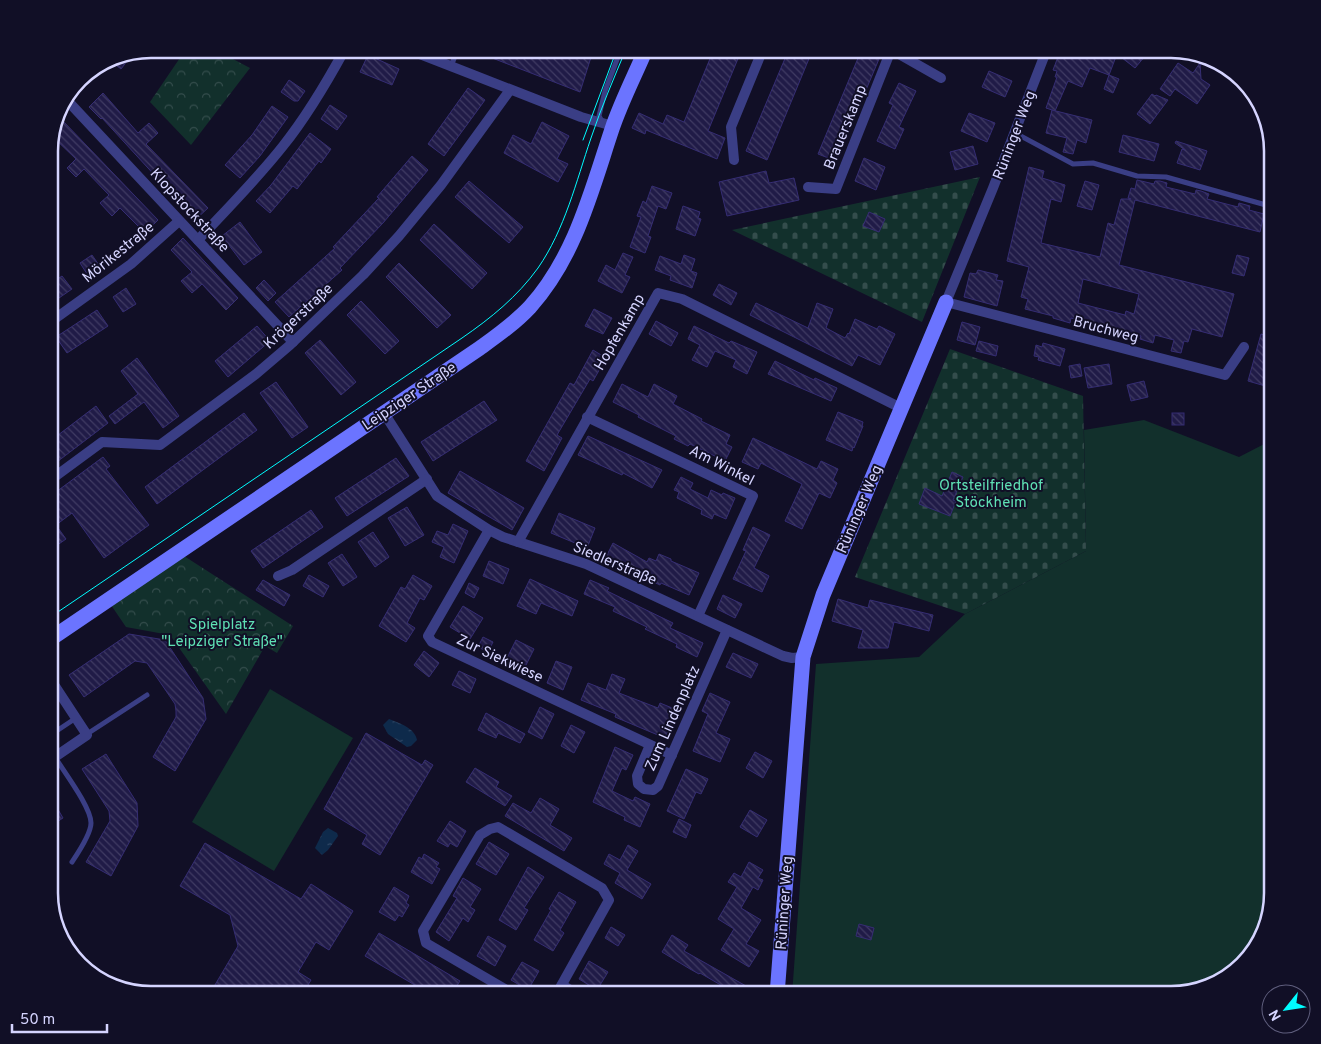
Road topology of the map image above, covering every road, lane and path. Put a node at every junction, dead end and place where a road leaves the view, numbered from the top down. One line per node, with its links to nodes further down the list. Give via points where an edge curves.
1 (340, 58): 20 (street, via 285,144)
2 (431, 58): 10 (street)
3 (455, 58): 10 (lane)
4 (618, 58): 14 (lane, via 604,91 599,116)
5 (642, 58): 14 (street, Leipziger Straße)
6 (758, 58): 16 (street, via 731,127)
7 (887, 58): 17 (street, Brauerskamp, via 836,189)
8 (907, 58): 11 (street, Brauerskamp)
9 (1044, 58): 15 (street, Rüninger Weg)
10 (452, 66): 12 (street)
11 (941, 78)
12 (510, 90): 14 (street); 23 (street, Krögerstraße, via 441,185 399,236)
13 (70, 104): 19 (street, Klopstockstraße)
14 (609, 126): 26 (street, Leipziger Straße, via 585,212 573,241 554,275 530,306 493,338)
15 (1015, 133): 18 (lane, via 1073,164 1093,163 1137,176 1166,177); 21 (street, Rüninger Weg)
16 (734, 160)
17 (808, 187)
18 (1264, 204)
19 (179, 221): 20 (street, Klopstockstraße); 22 (street, Mörikestraße, via 132,264)
20 (198, 240): 23 (street, Klopstockstraße)
21 (946, 302): 24 (street, Bruchweg, via 1224,375); 25 (street, Rüninger Weg)
22 (58, 316)
23 (293, 342): 28 (street, Krögerstraße, via 256,374 160,445 102,442)
24 (1244, 347)
25 (901, 408): 27 (street, Hopfenkamp, via 682,299 658,293); 36 (street, Rüninger Weg, via 823,595)
26 (384, 413): 29 (street, Siedlerstraße); 35 (street, Leipziger Straße)
27 (587, 416): 31 (street, Hopfenkamp); 33 (street, Am Winkel, via 754,496)
28 (58, 474)
29 (427, 479): 30 (street, Siedlerstraße, via 437,496); 32 (street, via 292,570)
30 (489, 530): 31 (street, Siedlerstraße); 42 (street, Zur Siekwiese, via 428,636 432,642)
31 (518, 542): 33 (street, Siedlerstraße, via 586,564)
32 (278, 576)
33 (698, 616): 34 (street, Siedlerstraße)
34 (727, 630): 36 (street, Siedlerstraße, via 782,656); 44 (street, Zum Lindenplatz)
35 (58, 634)
36 (803, 657): 49 (street, Rüninger Weg)
37 (58, 691): 39 (street)
38 (147, 695): 41 (lane)
39 (76, 718): 40 (lane); 41 (street)
40 (58, 730)
41 (86, 735): 43 (street)
42 (650, 745): 44 (street, Zur Siekwiese); 44 (street, Zum Lindenplatz, via 637,776 638,784 644,789 653,790 658,786)
43 (58, 755)
44 (672, 755)
45 (58, 767): 46 (lane, via 87,808 91,823)
46 (72, 862)
47 (562, 985): 48 (street, via 609,900 602,888 498,827 480,835 423,931 426,943)
48 (500, 986)
49 (778, 986)

